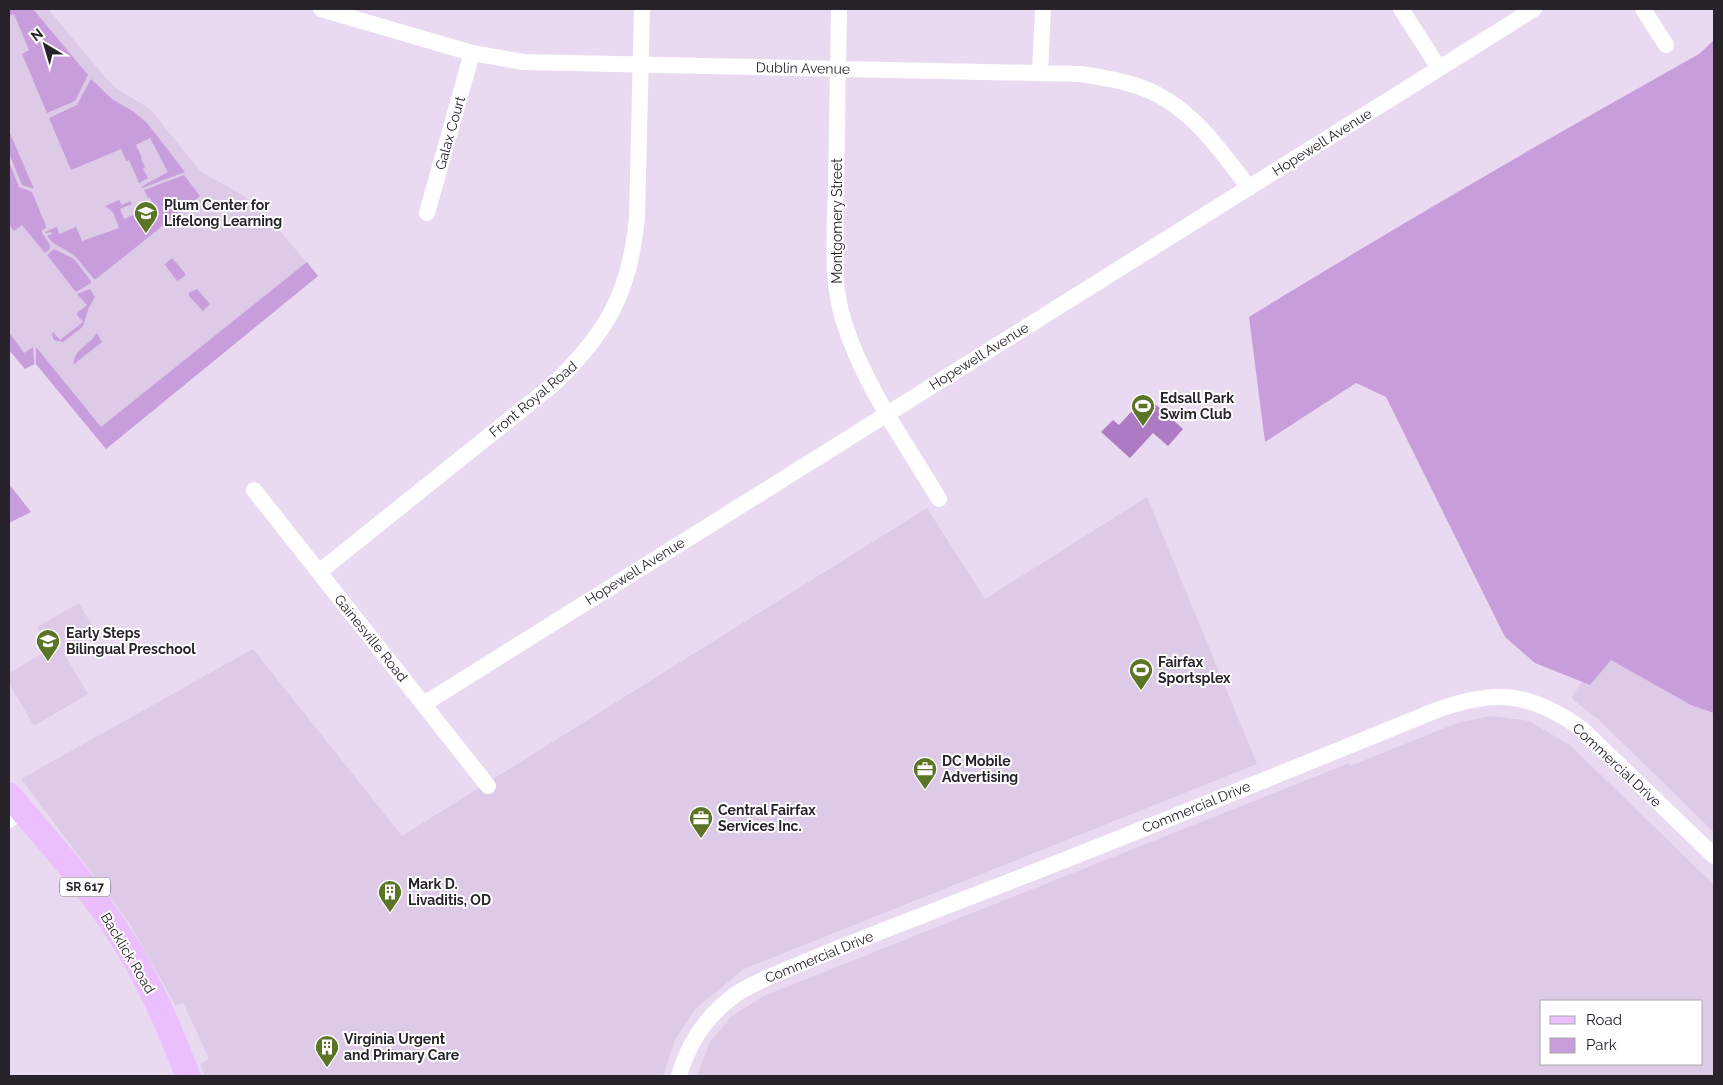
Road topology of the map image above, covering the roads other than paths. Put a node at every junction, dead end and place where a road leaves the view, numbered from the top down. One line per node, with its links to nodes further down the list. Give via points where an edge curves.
1 (321, 9): 9 (street, Dublin Avenue)
2 (642, 9): 10 (street, Front Royal Road)
3 (839, 9): 12 (street, Montgomery Street)
4 (1043, 9): 13 (street)
5 (1401, 9): 11 (street)
6 (1534, 9): 11 (street, Hopewell Avenue)
7 (1642, 9): 8 (street)
8 (1666, 45)
9 (472, 53): 10 (street, Dublin Avenue, via 523,62); 15 (street, Galax Court)
10 (641, 65): 12 (street, Dublin Avenue); 19 (street, Front Royal Road, via 635,240 624,285 603,327 581,358 556,383)
11 (1439, 68): 14 (street, Hopewell Avenue)
12 (838, 69): 13 (street, Dublin Avenue); 16 (street, Montgomery Street, via 834,244 837,293 853,349)
13 (1040, 73): 14 (street, Dublin Avenue, via 1114,79 1161,96 1204,130)
14 (1249, 188): 16 (street, Hopewell Avenue)
15 (427, 213)
16 (888, 413): 18 (street, Montgomery Street); 20 (street, Hopewell Avenue)
17 (254, 490): 19 (street, Gainesville Road)
18 (939, 499)
19 (318, 572): 20 (street, Gainesville Road)
20 (424, 704): 21 (street, Gainesville Road)
21 (488, 786)
22 (13, 808): 24 (main road, Backlick Road / SR 617, via 91,894 119,932 162,1012)
23 (1714, 856): 25 (street, Commercial Drive, via 1582,729 1546,707 1525,699 1502,696 1478,698 1437,710 763,980 724,1003 712,1016 690,1047)
24 (188, 1076)
25 (679, 1076)

